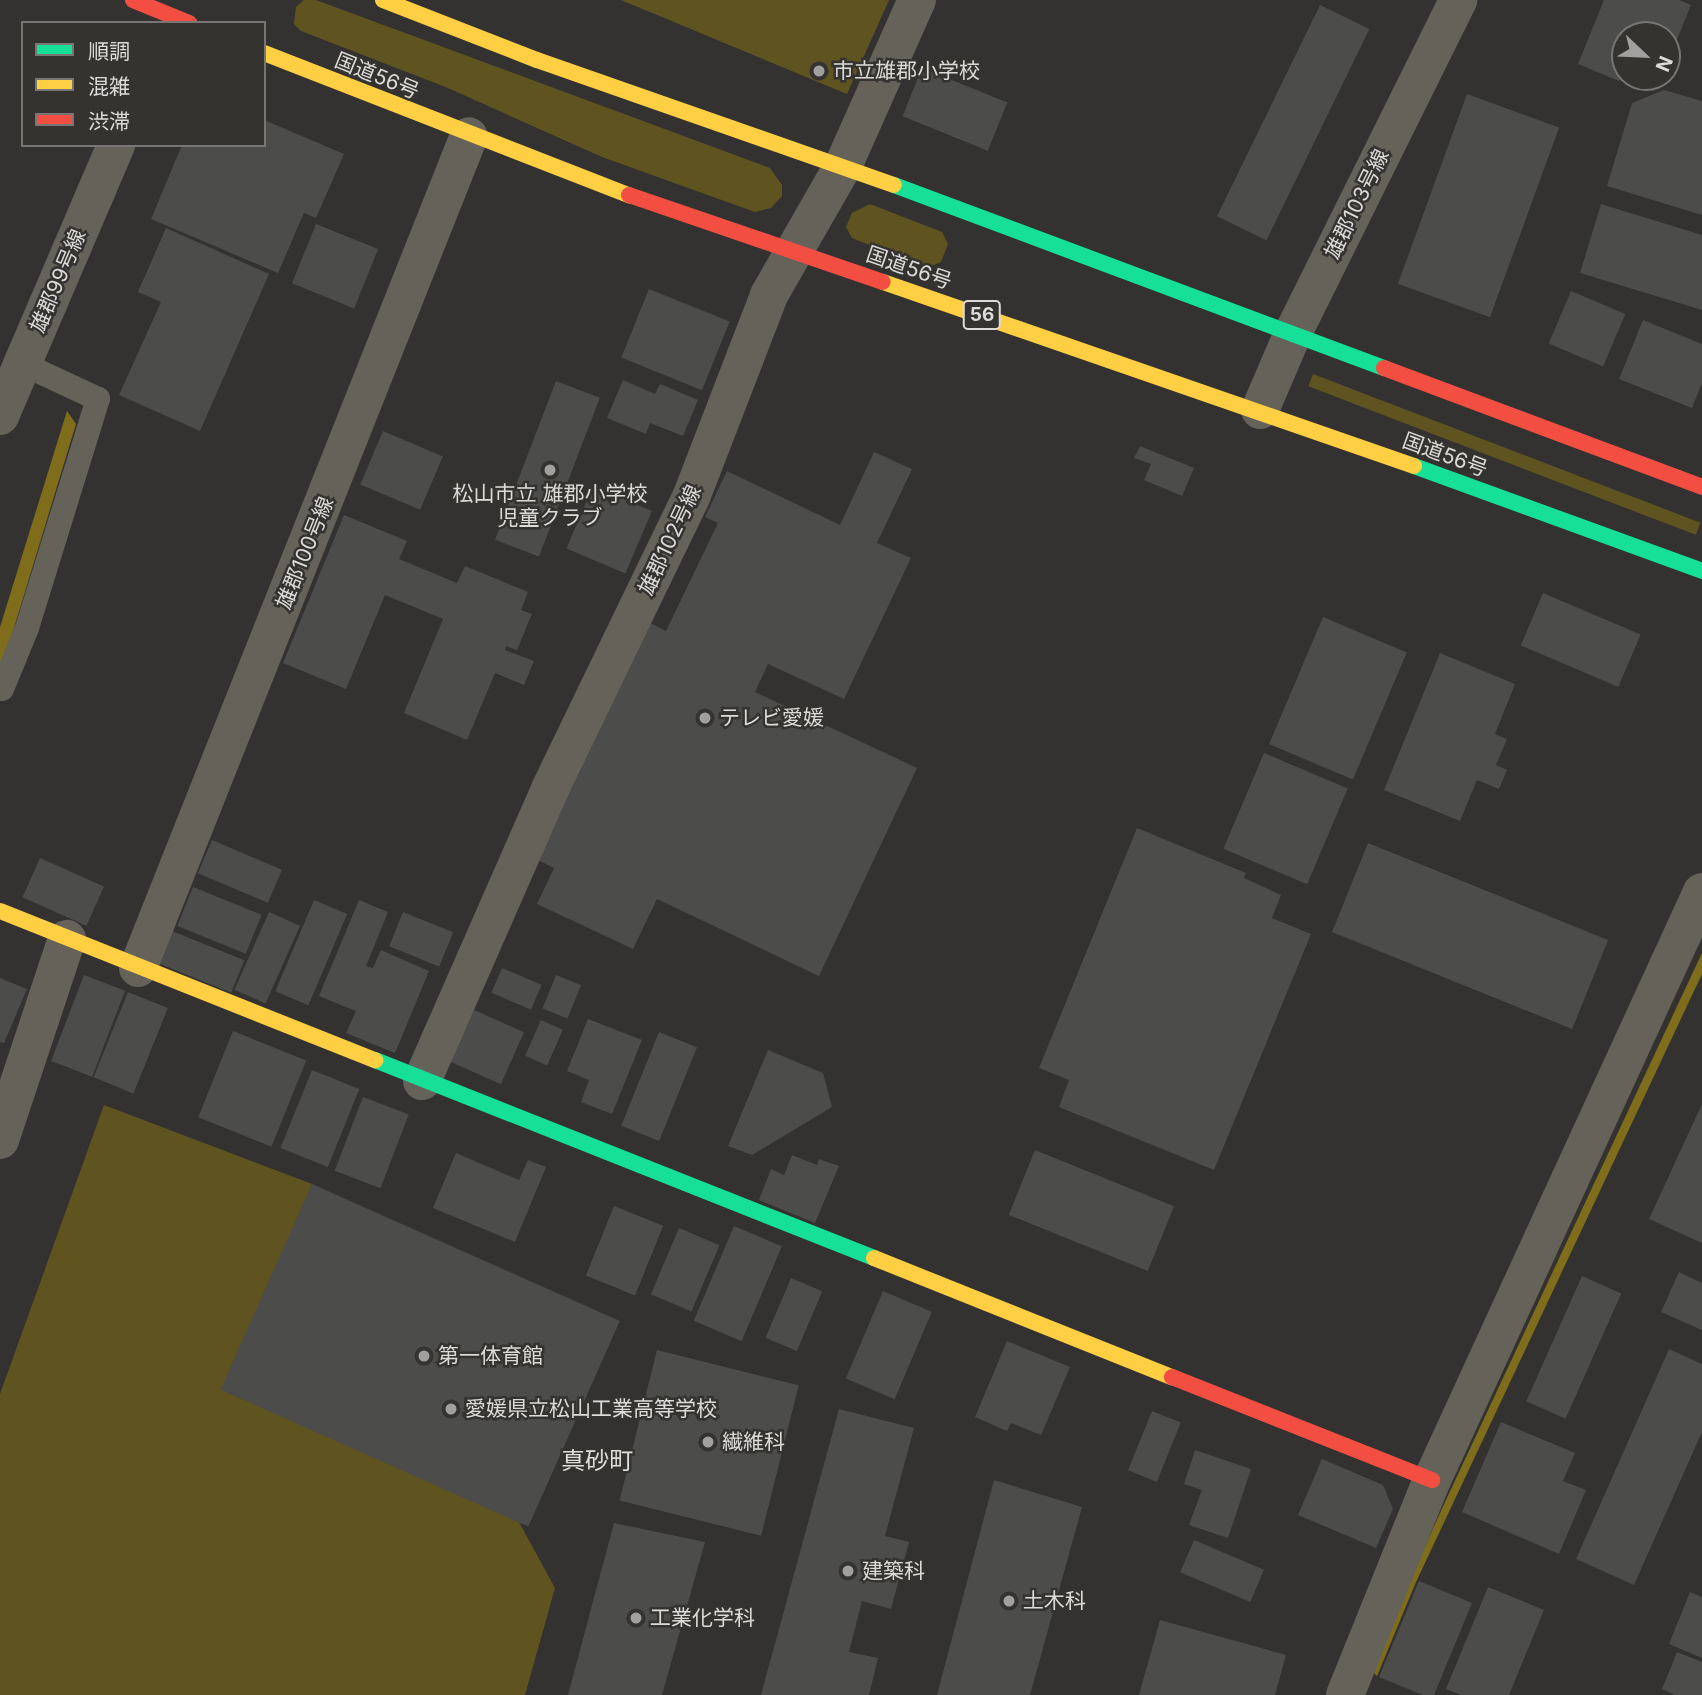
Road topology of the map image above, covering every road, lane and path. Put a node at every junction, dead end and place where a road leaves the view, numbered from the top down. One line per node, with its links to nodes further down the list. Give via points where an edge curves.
1 (383, 0): 7 (main road, via 537,60)
2 (917, 0): 7 (street, 雄郡102号線)
3 (1458, 0): 9 (street, 雄郡103号線)
4 (266, 54): 5 (main road, 国道56号 / 56)
5 (469, 136): 8 (main road, 国道56号 / 56); 19 (street, 雄郡100号線)
6 (115, 147): 10 (street, 雄郡99号線)
7 (843, 166): 8 (street, 雄郡102号線); 9 (main road)
8 (792, 250): 11 (main road, 国道56号 / 56); 20 (street, 雄郡102号線, via 769,295 692,495 550,789)
9 (1293, 333): 11 (street, 雄郡103号線); 13 (main road)
10 (23, 364): 12 (street, 雄郡99号線); 15 (lane, via 98,398 27,628)
11 (1260, 410): 14 (main road, 国道56号 / 56)
12 (0, 416)
13 (1702, 487)
14 (1702, 571)
15 (2, 689)
16 (1702, 892): 22 (street)
17 (0, 911): 18 (main road)
18 (67, 939): 19 (main road); 21 (street)
19 (138, 968): 20 (main road)
20 (422, 1081): 22 (main road)
21 (0, 1140)
22 (1432, 1480): 23 (street)
23 (1345, 1695)

